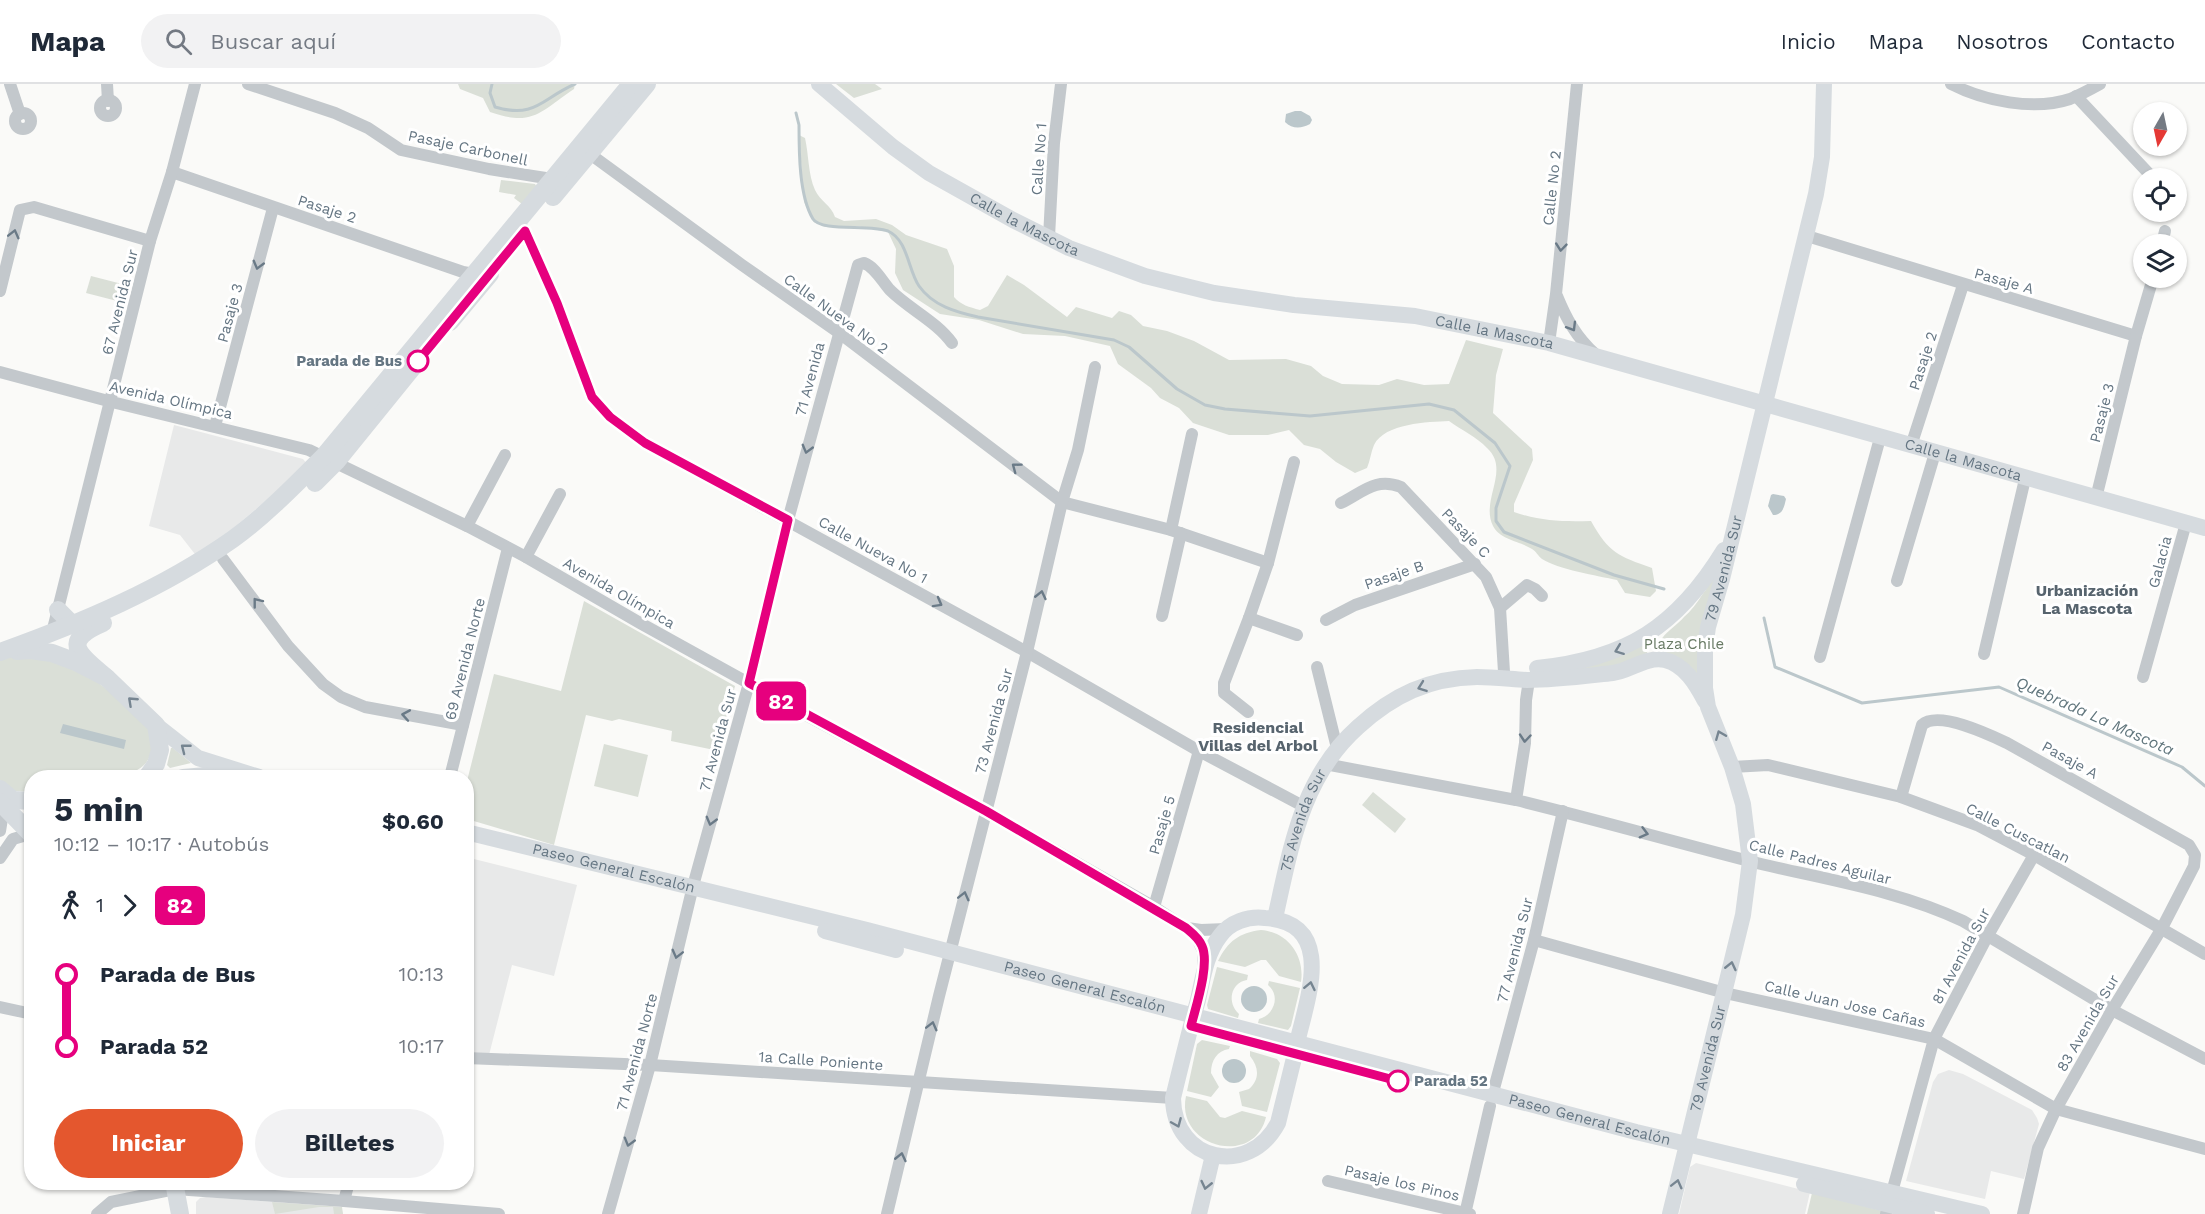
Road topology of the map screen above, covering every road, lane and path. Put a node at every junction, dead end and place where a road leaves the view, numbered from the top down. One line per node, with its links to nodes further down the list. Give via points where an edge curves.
1 (10, 84): 15 (street)
2 (107, 84): 14 (street)
3 (195, 84): 18 (street, 67 Avenida Sur)
4 (248, 84): 19 (street, Pasaje Carbonell, via 335,113 368,128 401,150)
5 (631, 84): 19 (highway)
6 (647, 84): 16 (highway)
7 (819, 84): 25 (main road, Calle la Mascota, via 929,173)
8 (1061, 84): 25 (street, Calle No 1)
9 (1577, 84): 31 (street, Calle No 2, one-way to 31)
10 (1824, 84): 24 (main road, 79 Avenida Sur, via 1821,158)
11 (1951, 84): 13 (street, via 1967,92 2024,104)
12 (2100, 84): 13 (street)
13 (2076, 96): 17 (street)
14 (108, 100)
15 (20, 114)
16 (590, 154): 21 (highway); 32 (street, Calle Nueva No 2)
17 (2144, 168)
18 (172, 172): 20 (street, Pasaje 2); 26 (street, 67 Avenida Sur)
19 (552, 179): 27 (highway)
20 (273, 208): 27 (street, Pasaje 2); 41 (street, Pasaje 3, one-way to 41)
21 (525, 231): 47 (highway); 54 (street, Calle Nueva No 1, via 592,397 610,417 645,443)
22 (2165, 231): 23 (street)
23 (2164, 234)
24 (1807, 236): 28 (street, Pasaje A); 40 (main road, 79 Avenida Sur)
25 (1049, 237): 35 (main road, Calle la Mascota, via 1092,258 1214,293 1415,316)
26 (150, 241): 30 (street, one-way to 26, via 20,210 34,207); 39 (street, 67 Avenida Sur)
27 (474, 274): 47 (highway)
28 (1963, 285): 33 (street, Pasaje A); 44 (street, Pasaje 2)
29 (2150, 288): 33 (street)
30 (0, 291)
31 (1556, 294): 35 (street, Calle No 2); 36 (street, one-way to 36, via 1575,333)
32 (838, 332): 34 (street, 71 Avenida, via 855,271 864,263 903,302 943,330); 52 (street, Calle Nueva No 2, one-way to 32); 54 (street, 71 Avenida, one-way to 54)
33 (2136, 336): 51 (street, Pasaje 3)
34 (952, 343)
35 (1549, 343): 36 (main road, Calle la Mascota)
36 (1595, 354): 40 (main road, Calle la Mascota)
37 (1095, 367): 52 (street, 73 Avenida Sur)
38 (0, 372): 39 (street, Avenida Olímpica)
39 (112, 402): 41 (street, Avenida Olímpica); 69 (street, 67 Avenida Sur)
40 (1764, 403): 43 (main road, Calle la Mascota); 59 (main road, 79 Avenida Sur)
41 (215, 426): 47 (street, Avenida Olímpica)
42 (1192, 434): 58 (street)
43 (1880, 438): 44 (main road, Calle la Mascota); 79 (street)
44 (1911, 446): 45 (main road, Calle la Mascota)
45 (1935, 453): 49 (main road, Calle la Mascota); 66 (street)
46 (505, 455): 56 (street)
47 (330, 459): 56 (street, Avenida Olímpica); 62 (highway, via 278,518); 73 (highway, via 232,539 149,589)
48 (1294, 462): 63 (street)
49 (2025, 479): 51 (main road, Calle la Mascota); 78 (street)
50 (560, 494): 61 (street)
51 (2096, 498): 55 (main road, Calle la Mascota)
52 (1062, 502): 58 (street); 76 (street, 73 Avenida Sur, one-way to 52)
53 (1341, 503): 64 (street, Pasaje C, via 1380,483 1401,487)
54 (788, 520): 76 (street, Calle Nueva No 1, one-way to 76); 87 (street, 71 Avenida Sur)
55 (2186, 523): 57 (main road, Calle la Mascota); 84 (street, Galacia)
56 (467, 526): 60 (street, Avenida Olímpica)
57 (2205, 528)
58 (1176, 532): 63 (street); 70 (street)
59 (1732, 536): 65 (main road, 75 Avenida Sur); 88 (main road, 79 Avenida Sur, via 1708,627)
60 (508, 548): 61 (street, Avenida Olímpica); 91 (street, 69 Avenida Norte)
61 (526, 557): 87 (street, Avenida Olímpica)
62 (223, 559): 85 (highway, via 156,600 83,633 77,642 80,653); 91 (street, one-way to 62, via 365,707 340,697 288,646)
63 (1268, 562): 71 (street)
64 (1475, 564): 68 (street, Pasaje C, via 1486,577); 72 (street, Pasaje B, via 1355,605)
65 (1708, 576): 80 (main road, via 1692,604 1655,640); 82 (main road, 75 Avenida Sur, one-way to 82, via 1677,611 1628,646 1570,664)
66 (1897, 581)
67 (1542, 596): 68 (street, via 1527,585)
68 (1500, 608): 82 (street, Pasaje C)
69 (58, 610): 73 (highway); 74 (street, 67 Avenida Sur)
70 (1162, 616)
71 (1249, 618): 75 (street); 89 (street, via 1224,683 1224,693)
72 (1326, 620)
73 (73, 625): 74 (highway)
74 (52, 633): 77 (highway)
75 (1297, 635)
76 (1027, 652): 93 (street, Calle Nueva No 1); 104 (street, 73 Avenida Sur)
77 (0, 653): 85 (highway, via 52,653)
78 (1984, 654)
79 (1820, 657)
80 (1651, 660): 86 (main road, 75 Avenida Sur, via 1614,673); 88 (main road, via 1666,661 1685,671)
81 (1317, 667): 92 (street)
82 (1504, 672): 83 (main road, 75 Avenida Sur)
83 (1479, 677): 86 (main road, 75 Avenida Sur); 92 (main road, 75 Avenida Sur, one-way to 92, via 1438,681 1405,693 1359,726)
84 (2143, 677)
85 (107, 678): 90 (highway, one-way to 85)
86 (1530, 680): 101 (street, one-way to 101)
87 (749, 683): 104 (street, Avenida Olímpica); 115 (street, 71 Avenida Sur, one-way to 115)
88 (1708, 707): 95 (main road, 79 Avenida Sur, one-way to 88)
89 (1248, 712)
90 (156, 725): 96 (highway, via 160,750); 97 (main road, one-way to 90, via 198,758)
91 (463, 725): 98 (street, 69 Avenida Norte)
92 (1337, 748): 94 (main road, 75 Avenida Sur)
93 (1198, 751): 103 (street, Calle Nueva No 1); 116 (street, Pasaje 5)
94 (1325, 764): 101 (street, Calle Padres Aguilar); 103 (main road, 75 Avenida Sur)
95 (1732, 767): 99 (street, Calle Cuscatlan, via 1768,765); 114 (main road, 79 Avenida Sur, via 1743,804)
96 (152, 770)
97 (237, 770)
98 (452, 770)
99 (1901, 797): 111 (street, Calle Cuscatlan, via 1977,825); 112 (street, Pasaje A, via 1922,724 1941,719 2007,743 2189,845)
100 (1, 799): 102 (highway); 106 (highway); 107 (street)
101 (1516, 800): 105 (street, Calle Padres Aguilar)
102 (24, 801)
103 (1303, 806): 117 (main road, 75 Avenida Sur)
104 (986, 811): 116 (street, Avenida Olímpica); 124 (street, 73 Avenida Sur, one-way to 104)
105 (1563, 811): 114 (street, Calle Padres Aguilar, one-way to 114); 122 (street, 77 Avenida Sur)
106 (24, 822)
107 (0, 831)
108 (24, 833): 113 (street, via 13,840)
109 (474, 834): 115 (main road, Paseo General Escalón)
110 (474, 844): 115 (main road, Paseo General Escalón, via 571,870)
111 (2034, 855): 119 (street, Calle Cuscatlan); 121 (street, 81 Avenida Sur)
112 (2195, 855): 119 (street, 83 Avenida Sur, via 2194,866)
113 (0, 858)
114 (1750, 861): 121 (street, Calle Padres Aguilar, via 1912,900 1963,921); 126 (main road, 79 Avenida Sur, one-way to 114, via 1743,915)
115 (692, 892): 124 (main road, Paseo General Escalón); 135 (street, 71 Avenida Norte, one-way to 135)
116 (1154, 907): 118 (street, Avenida Olímpica)
117 (1275, 918): 120 (main road, via 1240,921); 132 (main road, one-way to 117, via 1313,957 1306,939 1292,925)
118 (1186, 928): 120 (street); 125 (street, Avenida Olímpica, via 1202,946)
119 (2162, 928): 123 (street, Calle Cuscatlan); 128 (street, 83 Avenida Sur)
120 (1226, 929): 125 (main road, via 1211,950)
121 (1987, 937): 128 (street, Calle Padres Aguilar); 131 (street, 81 Avenida Sur)
122 (1534, 940): 126 (street, Calle Juan Jose Cañas); 138 (street, 77 Avenida Sur)
123 (2205, 954)
124 (949, 958): 130 (main road, Paseo General Escalón); 136 (street, 73 Avenida Sur, one-way to 124)
125 (1204, 977): 130 (main road)
126 (1725, 993): 131 (street, Calle Juan Jose Cañas); 141 (main road, 79 Avenida Sur)
127 (2, 1007): 129 (street)
128 (2112, 1010): 134 (street, Calle Padres Aguilar); 139 (street, 83 Avenida Sur)
129 (24, 1012)
130 (1192, 1021): 132 (main road, Paseo General Escalón); 137 (main road)
131 (1934, 1039): 139 (street, Calle Juan Jose Cañas); 150 (street, 81 Avenida Sur)
132 (1296, 1049): 138 (main road, Paseo General Escalón); 142 (main road, via 1273,1134 1254,1150 1231,1156)
133 (474, 1058): 135 (street, 1a Calle Poniente)
134 (2205, 1059)
135 (650, 1065): 136 (street, 1a Calle Poniente); 156 (street, 71 Avenida Norte, one-way to 156)
136 (918, 1083): 137 (street, 1a Calle Poniente); 157 (street, 73 Avenida Sur, one-way to 136)
137 (1173, 1098): 142 (main road, one-way to 142, via 1173,1114 1180,1132 1198,1149)
138 (1491, 1101): 141 (main road, Paseo General Escalón); 159 (street, 77 Avenida Sur)
139 (2056, 1109): 140 (street, Calle Juan Jose Cañas); 163 (street, 83 Avenida Sur, via 2038,1148)
140 (2205, 1149)
141 (1686, 1150): 150 (main road, Paseo General Escalón); 160 (main road, 79 Avenida Sur, one-way to 141)
142 (1213, 1155): 158 (main road, one-way to 158)
143 (1328, 1181): 159 (street, Pasaje los Pinos)
144 (162, 1190): 152 (street, via 111,1202)
145 (179, 1190): 153 (highway)
146 (180, 1190): 154 (highway)
147 (223, 1190): 149 (street)
148 (347, 1190): 149 (street)
149 (344, 1201): 151 (street)
150 (1888, 1203): 161 (main road, Paseo General Escalón); 162 (main road, Paseo General Escalón)
151 (429, 1211): 155 (street)
152 (97, 1214)
153 (180, 1214)
154 (189, 1214)
155 (499, 1214)
156 (608, 1214)
157 (887, 1214)
158 (1199, 1214)
159 (1467, 1214)
160 (1670, 1214)
161 (1927, 1214)
162 (1982, 1214)
163 (2023, 1214)

